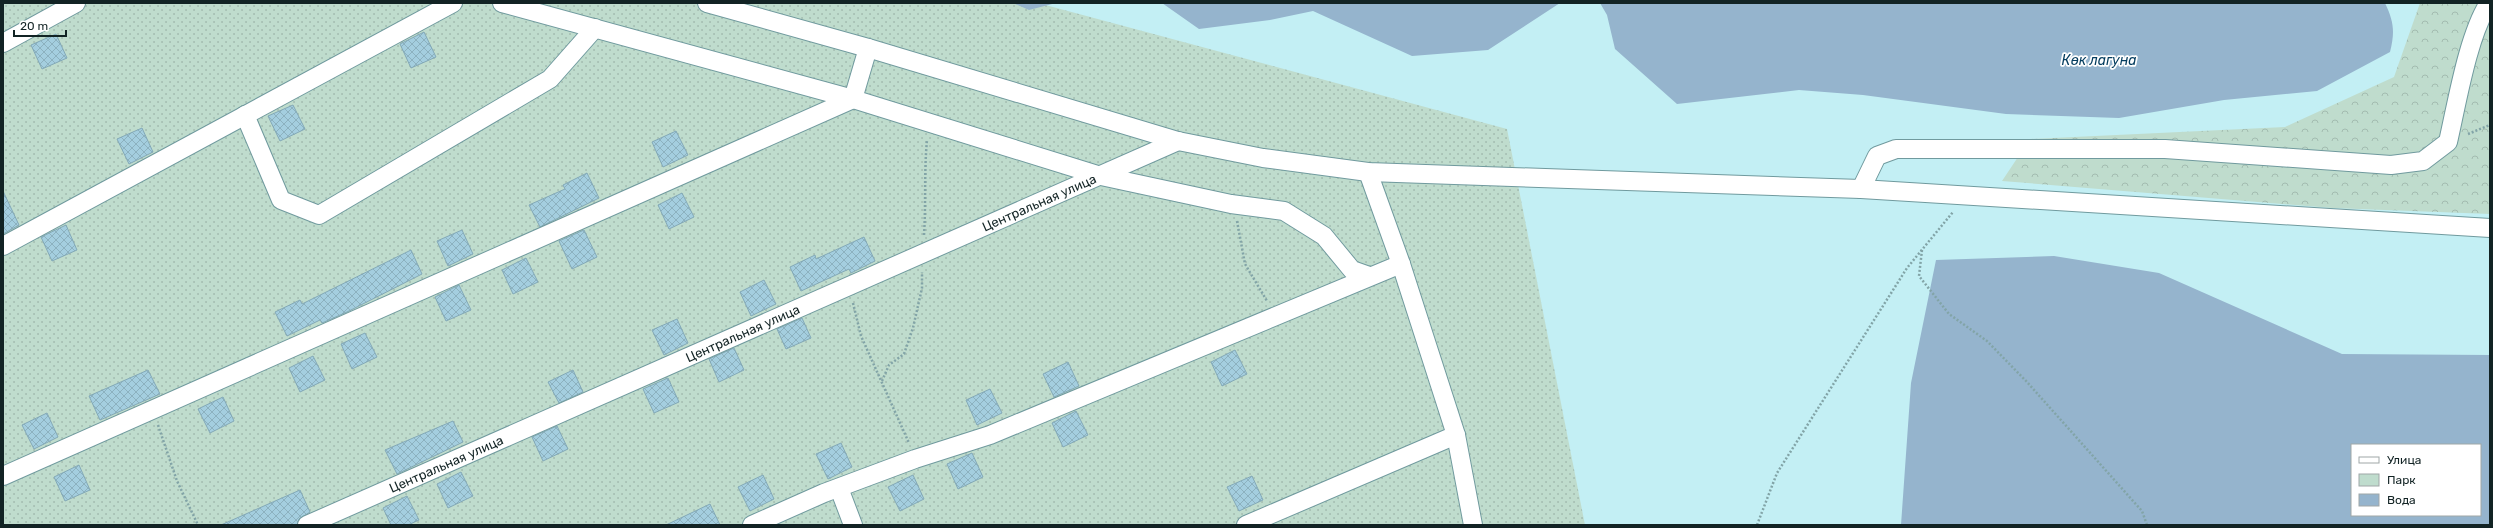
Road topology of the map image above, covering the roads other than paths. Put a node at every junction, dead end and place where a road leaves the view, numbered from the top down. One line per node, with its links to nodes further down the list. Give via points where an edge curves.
1 (76, 3): 7 (street)
2 (453, 3): 10 (street)
3 (502, 3): 6 (street)
4 (707, 3): 8 (street)
5 (2489, 3): 14 (street, via 2483,12 2463,74 2448,142 2423,161 2391,165 2165,149 1896,149 1877,156)
6 (595, 28): 9 (street); 10 (street, via 550,79 319,215 281,200)
7 (3, 43)
8 (868, 48): 9 (street); 11 (street)
9 (854, 99): 13 (street); 20 (street)
10 (245, 115): 16 (street)
11 (1178, 141): 12 (street, via 1263,158); 13 (street, Центральная улица)
12 (1368, 172): 14 (street); 17 (street)
13 (1101, 176): 18 (street, via 1231,204 1284,210 1324,236 1352,270); 22 (street, Центральная улица)
14 (1861, 189): 15 (street)
15 (2490, 228)
16 (3, 246)
17 (1402, 264): 18 (street); 19 (street)
18 (1369, 276): 21 (street, via 990,436 915,459)
19 (1456, 435): 25 (street); 26 (street)
20 (3, 476)
21 (839, 488): 23 (street); 24 (street)
22 (307, 525)
23 (752, 525)
24 (853, 525)
25 (1246, 525)
26 (1473, 525)

